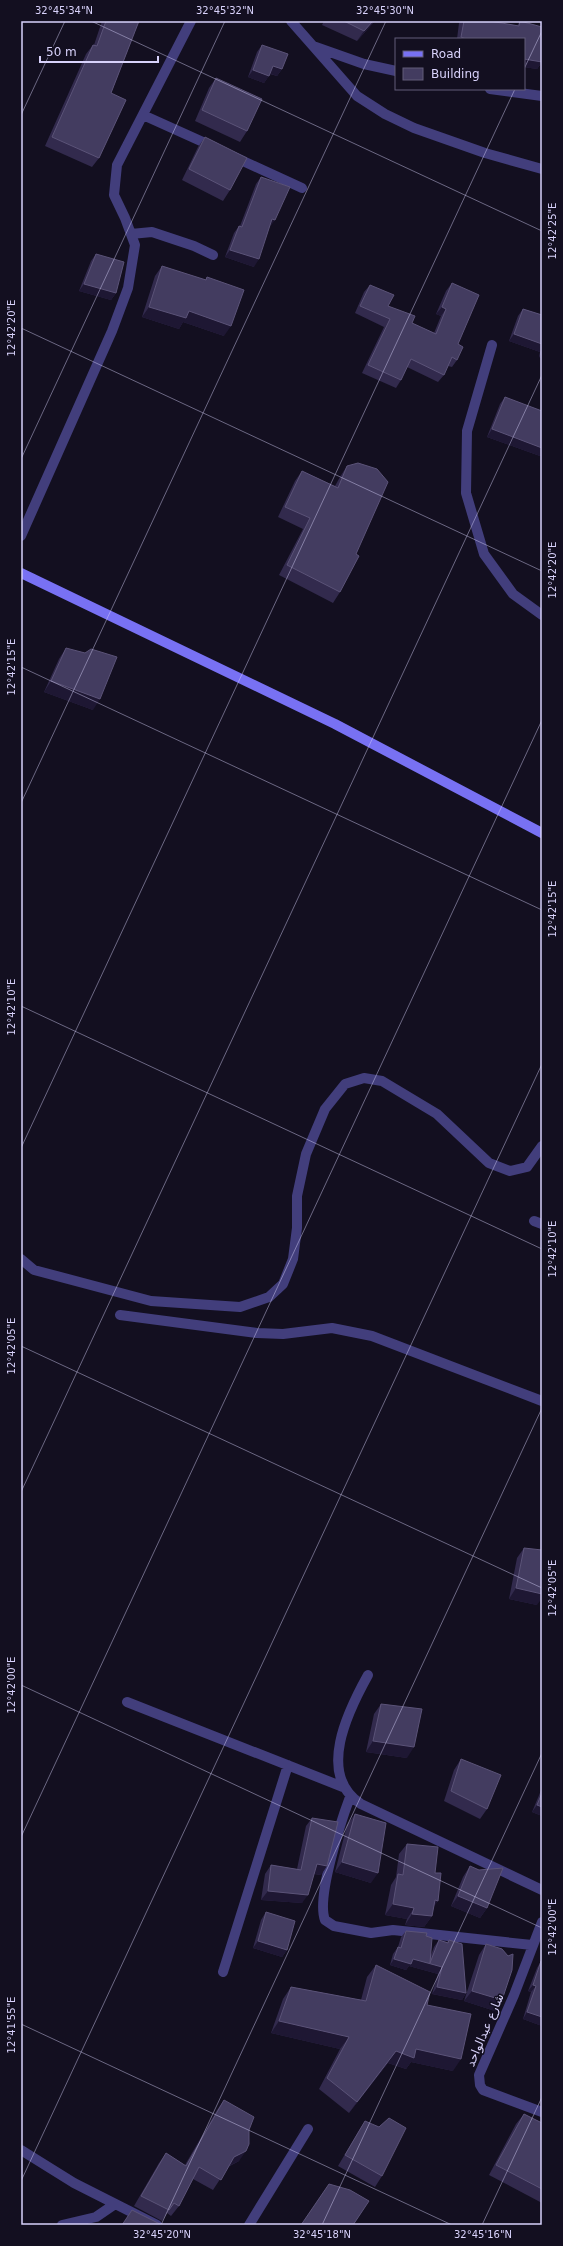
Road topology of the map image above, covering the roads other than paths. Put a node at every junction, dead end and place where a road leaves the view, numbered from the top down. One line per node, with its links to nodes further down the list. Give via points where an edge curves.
1 (191, 21): 7 (street)
2 (290, 22): 3 (street)
3 (311, 46): 4 (street, via 364,64); 8 (street, via 357,96 385,114 485,153)
4 (395, 71)
5 (497, 90): 6 (street)
6 (542, 96)
7 (143, 114): 9 (street); 10 (street, via 117,165 115,180 114,196)
8 (542, 169)
9 (302, 188)
10 (131, 234): 11 (street, via 152,232); 13 (street, via 135,246 128,288 112,331)
11 (213, 255)
12 (492, 345): 15 (street, via 467,432 466,493 484,554 513,594)
13 (21, 536)
14 (21, 573): 16 (street, via 335,724)
15 (542, 616)
16 (542, 833)
17 (542, 1146): 18 (street, via 527,1167 510,1171 496,1166 489,1163 437,1114 382,1081 364,1078 345,1084 325,1109 306,1154 297,1196 297,1228 293,1259 283,1284 268,1296 240,1307 151,1301 34,1270)
18 (21, 1259)
19 (120, 1315): 20 (street, via 257,1333 283,1334 332,1328 372,1336)
20 (542, 1401)
21 (368, 1675): 24 (street, via 340,1740 338,1766)
22 (127, 1702): 23 (street)
23 (288, 1765): 24 (street); 29 (street)
24 (343, 1787): 25 (street)
25 (350, 1797): 26 (street); 28 (street, via 335,1843 322,1905 325,1920 334,1926 371,1933 393,1930)
26 (542, 1890)
27 (542, 1922): 28 (street, شارع عبدالواحد)
28 (532, 1945): 30 (street, شارع عبدالواحد, via 479,2076 483,2090)
29 (223, 1972)
30 (542, 2112)
31 (308, 2129): 36 (street)
32 (21, 2150): 33 (street, via 74,2183)
33 (115, 2204): 34 (street, via 96,2217); 35 (street)
34 (62, 2225)
35 (157, 2225)
36 (249, 2225)

